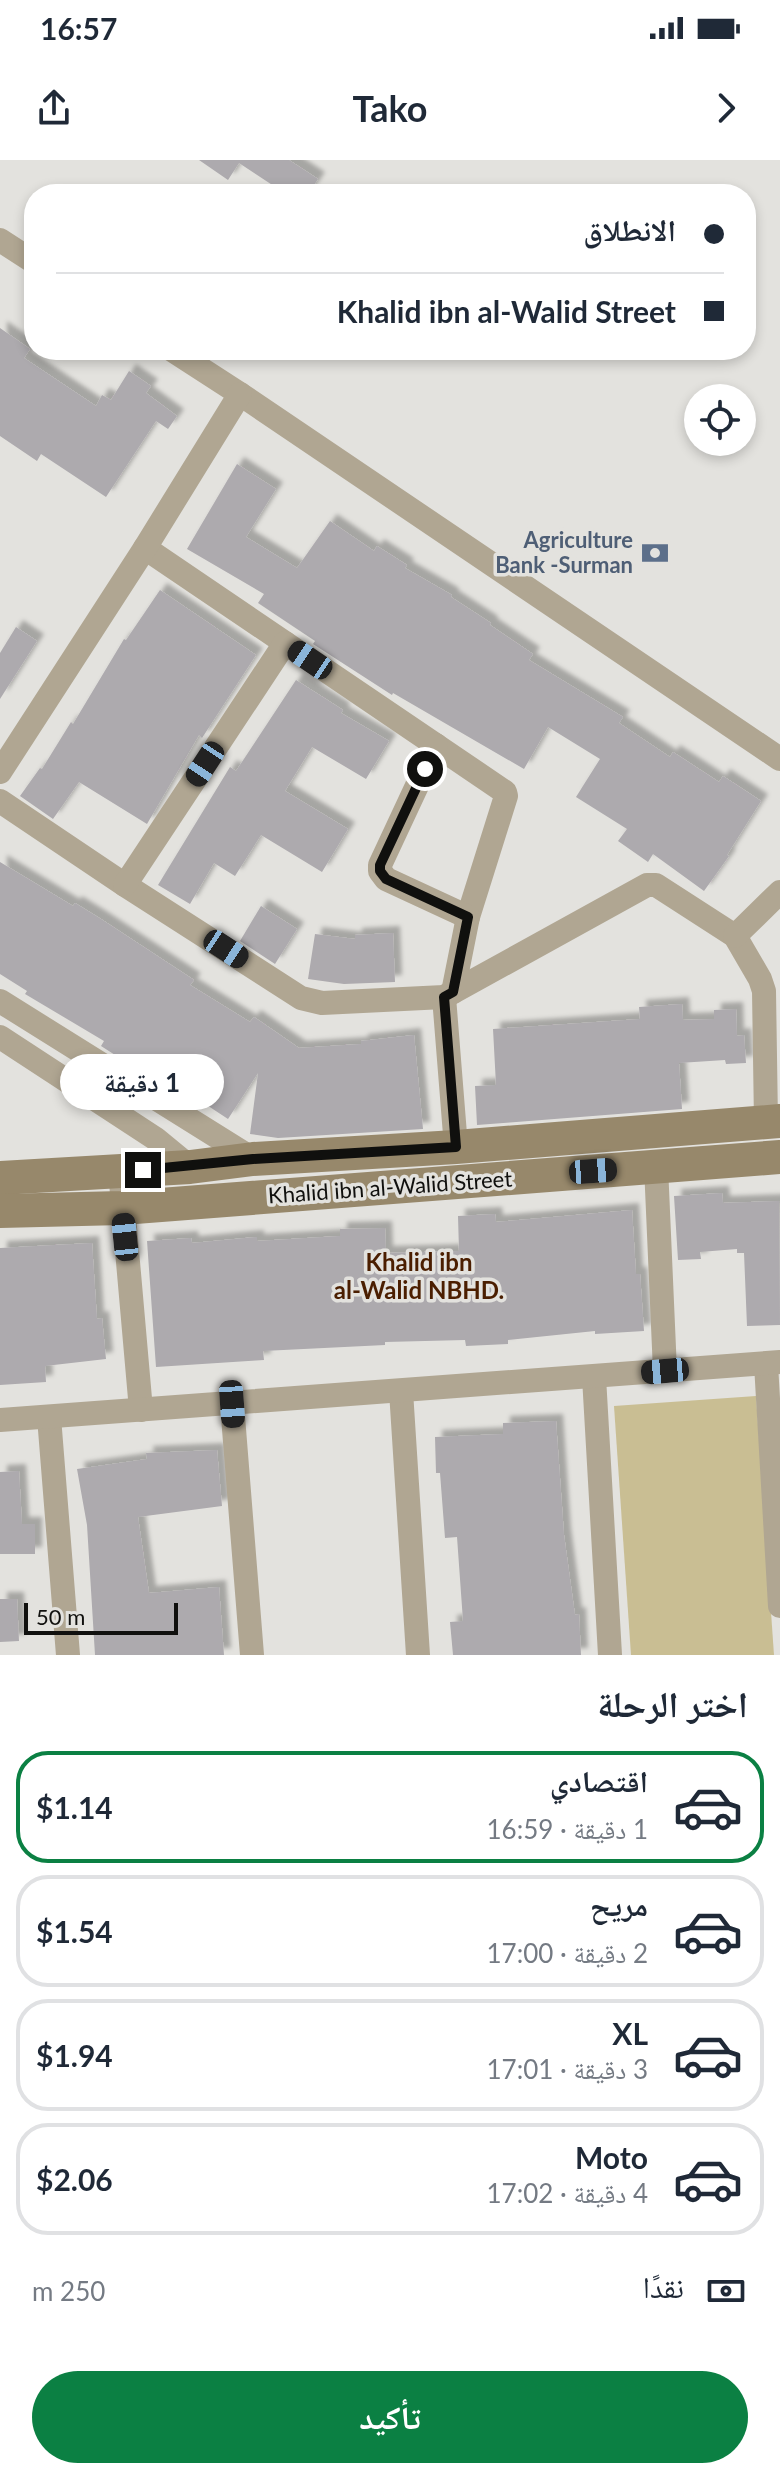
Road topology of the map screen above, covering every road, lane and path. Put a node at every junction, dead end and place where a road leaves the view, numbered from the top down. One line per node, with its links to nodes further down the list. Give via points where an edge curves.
1 (0, 240): 2 (street)
2 (24, 256)
3 (187, 360): 4 (street)
4 (240, 394): 5 (street); 8 (street)
5 (145, 548): 6 (street); 9 (street)
6 (285, 643): 7 (street); 11 (street)
7 (436, 745): 13 (street, via 502,788 506,796); 13 (street, via 380,871 386,879)
8 (780, 759)
9 (0, 772)
10 (0, 801): 11 (street)
11 (125, 885): 15 (street, via 308,1001)
12 (780, 892): 14 (street)
13 (468, 917): 15 (street)
14 (735, 936): 15 (street, via 652,884); 19 (street, via 763,984)
15 (448, 994): 21 (street)
16 (0, 1001): 18 (street)
17 (0, 1037): 20 (street)
18 (174, 1111): 20 (street); 23 (street)
19 (773, 1121): 21 (street, Khalid ibn al-Walid Street)
20 (156, 1139): 25 (street)
21 (456, 1147): 23 (street, Khalid ibn al-Walid Street)
22 (780, 1157): 24 (street, Khalid ibn al-Walid Street)
23 (253, 1159): 25 (street, Khalid ibn al-Walid Street)
24 (656, 1166): 28 (street, Khalid ibn al-Walid Street); 31 (street)
25 (190, 1167): 26 (street, Khalid ibn al-Walid Street)
26 (120, 1171): 27 (street, Khalid ibn al-Walid Street); 28 (street)
27 (0, 1178)
28 (122, 1208): 29 (street, Khalid ibn al-Walid Street); 35 (street)
29 (0, 1211)
30 (773, 1363): 31 (street); 38 (street)
31 (665, 1371): 32 (street)
32 (594, 1377): 33 (street); 42 (street)
33 (401, 1391): 34 (street); 41 (street)
34 (232, 1404): 35 (street); 40 (street)
35 (141, 1410): 36 (street)
36 (49, 1417): 37 (street); 39 (street)
37 (0, 1420)
38 (780, 1606)
39 (68, 1655)
40 (252, 1655)
41 (418, 1655)
42 (610, 1655)

